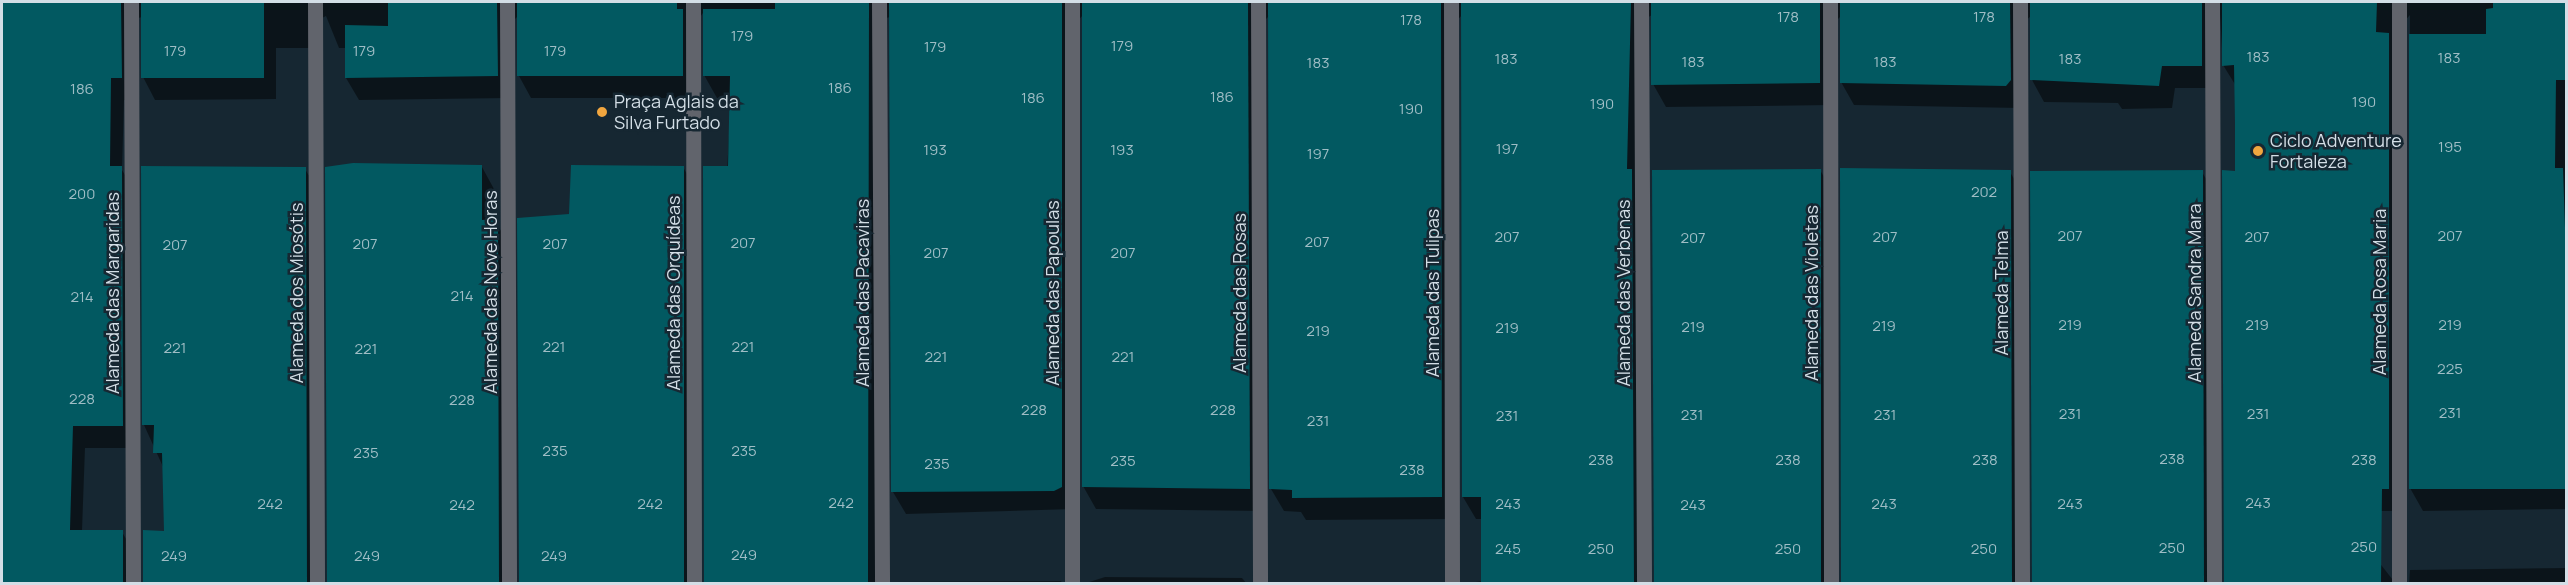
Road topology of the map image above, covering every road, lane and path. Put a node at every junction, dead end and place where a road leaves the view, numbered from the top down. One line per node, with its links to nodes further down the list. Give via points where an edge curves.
1 (132, 2): 14 (street, Alameda das Margaridas)
2 (315, 2): 15 (street, Alameda dos Miosótis)
3 (507, 2): 16 (street, Alameda das Nove Horas)
4 (693, 2): 17 (street, Alameda das Orquídeas)
5 (879, 2): 18 (street, Alameda das Pacaviras)
6 (1072, 2): 19 (street, Alameda das Papoulas)
7 (1258, 2): 20 (street, Alameda das Rosas)
8 (1451, 2): 21 (street, Alameda das Tulipas)
9 (1641, 2): 22 (street, Alameda das Verbenas)
10 (1830, 2): 23 (street, Alameda das Violetas)
11 (2020, 2): 24 (street, Alameda Telma)
12 (2212, 2): 25 (street, Alameda Sandra Mara)
13 (2399, 2): 26 (street, Alameda Rosa Maria)
14 (133, 584)
15 (317, 584)
16 (509, 584)
17 (694, 584)
18 (882, 584)
19 (1072, 584)
20 (1260, 584)
21 (1452, 584)
22 (1644, 584)
23 (1831, 584)
24 (2022, 584)
25 (2214, 584)
26 (2399, 584)

